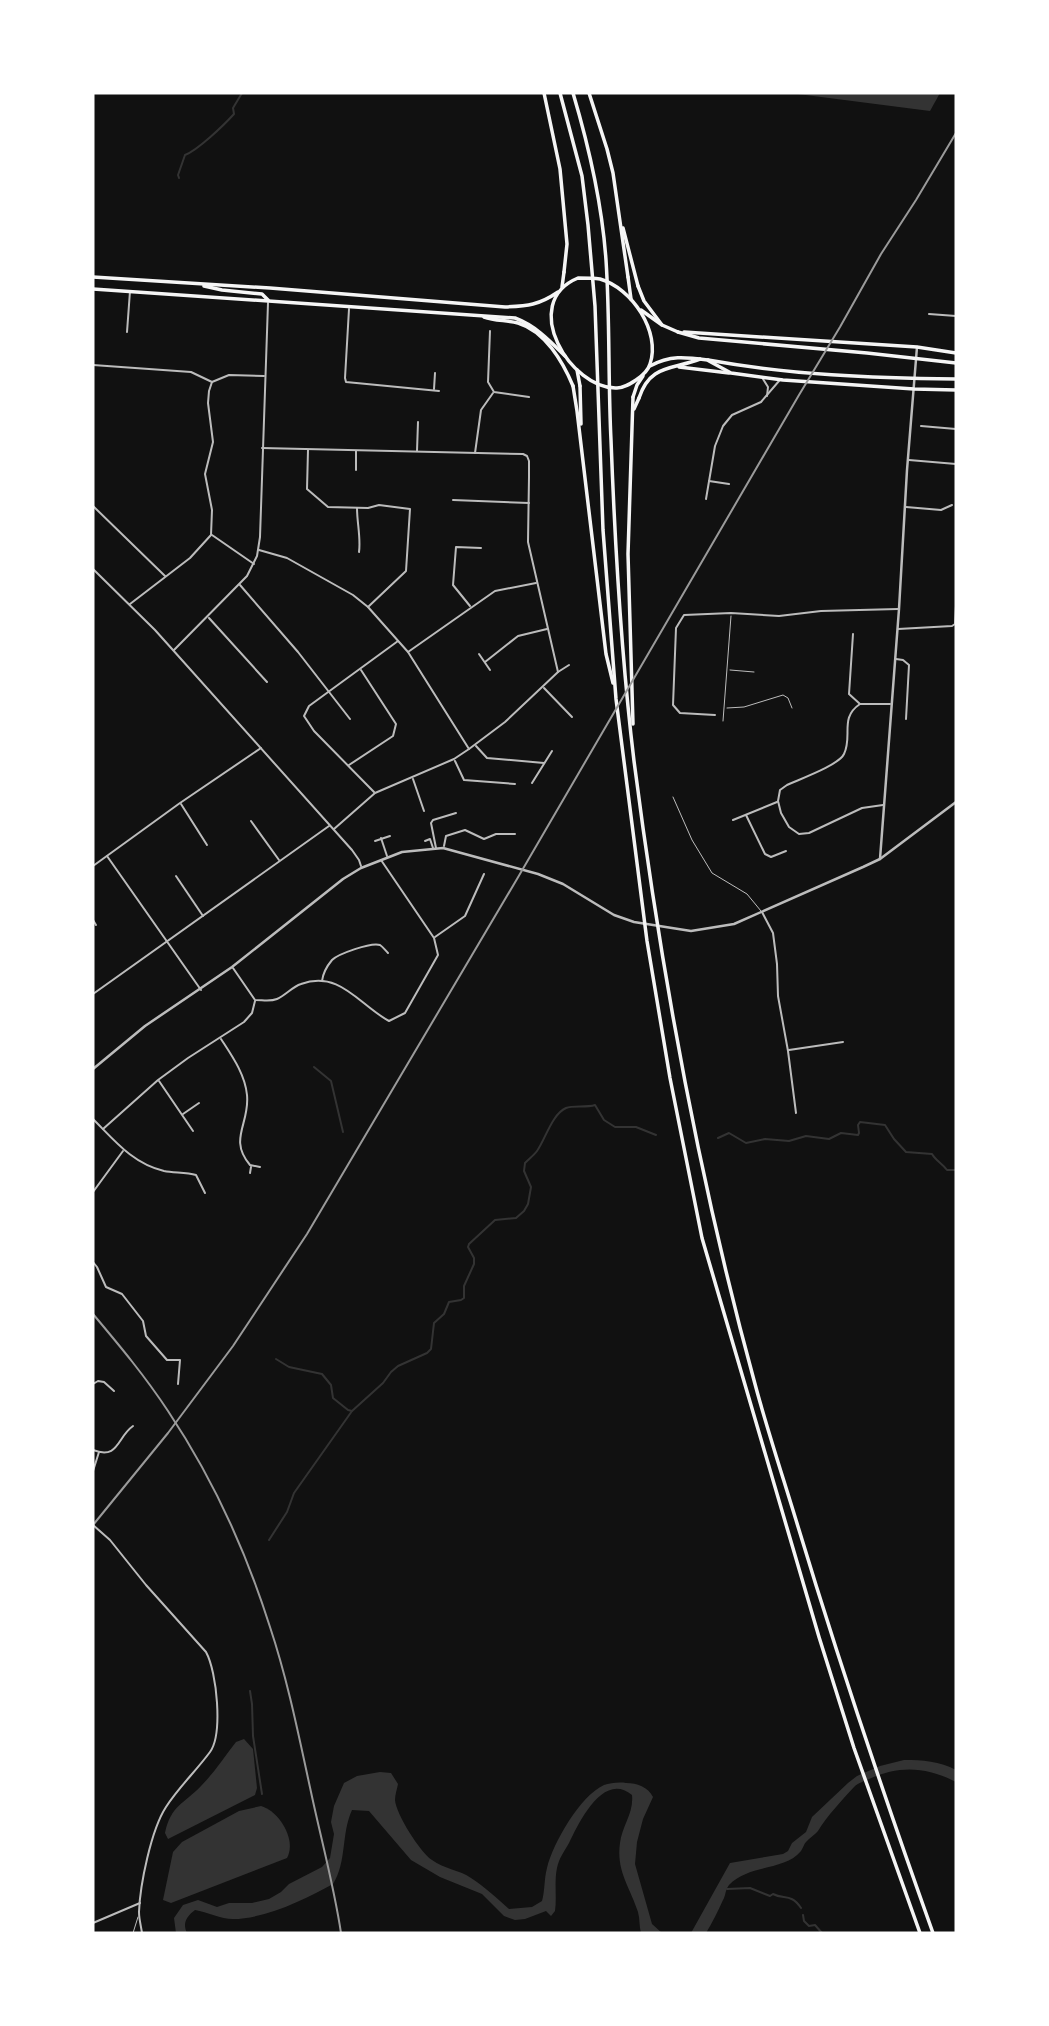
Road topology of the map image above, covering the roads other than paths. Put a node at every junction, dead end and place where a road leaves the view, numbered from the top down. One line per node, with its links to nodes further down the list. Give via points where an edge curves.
1 (544, 93): 8 (main road, via 560,169 567,244)
2 (560, 93): 104 (main road, via 582,176 588,225 603,530)
3 (573, 93): 118 (main road, via 596,186 606,258 618,588)
4 (589, 93): 5 (main road, via 607,149)
5 (618, 209): 13 (main road); 19 (main road, via 638,286)
6 (93, 277): 7 (main road)
7 (193, 283): 11 (main road, via 505,307 537,304); 12 (main road, via 262,294)
8 (562, 287): 11 (main road); 13 (main road, via 578,278 600,279)
9 (93, 289): 10 (main road)
10 (130, 291): 12 (main road); 21 (street)
11 (558, 292): 25 (main road, via 551,319)
12 (268, 300): 14 (main road); 36 (street)
13 (632, 300): 15 (main road)
14 (349, 307): 17 (main road); 42 (street, via 346,382)
15 (639, 309): 19 (main road); 30 (main road, via 652,342)
16 (929, 314): 18 (street)
17 (478, 315): 25 (main road, via 527,323); 52 (main road, via 534,331 560,360 573,386)
18 (956, 316)
19 (662, 325): 22 (main road)
20 (491, 331): 45 (street, via 488,382)
21 (127, 332)
22 (678, 332): 23 (main road); 28 (main road, via 699,338)
23 (917, 347): 24 (main road); 41 (street)
24 (956, 353)
25 (565, 356): 32 (main road)
26 (700, 359): 27 (main road); 30 (main road, via 672,357); 31 (main road)
27 (708, 360): 34 (main road); 38 (main road, via 860,378)
28 (956, 363)
29 (93, 365): 40 (street, via 191,372)
30 (650, 366): 35 (main road)
31 (679, 367): 34 (main road); 47 (main road, via 649,377)
32 (577, 370): 35 (main road, via 590,380 617,388); 52 (main road)
33 (435, 373): 42 (street)
34 (732, 373): 37 (main road)
35 (644, 374): 47 (main road)
36 (264, 376): 40 (street, via 229,375); 53 (street)
37 (762, 378): 39 (main road); 48 (street, via 768,387)
38 (956, 379)
39 (782, 380): 41 (main road); 48 (street)
40 (212, 382): 70 (street, via 208,403 213,443 205,474)
41 (914, 389): 43 (main road); 58 (street)
42 (434, 390): 44 (street)
43 (956, 390)
44 (439, 391)
45 (494, 392): 46 (street); 57 (street, via 481,410)
46 (529, 397)
47 (636, 397): 118 (main road, via 628,554)
48 (767, 397): 61 (street, via 728,419 717,439)
49 (418, 422): 56 (street)
50 (921, 426): 51 (street)
51 (956, 429)
52 (581, 443): 104 (main road, via 606,654)
53 (262, 448): 54 (street); 72 (street)
54 (308, 449): 55 (street); 69 (street, via 307,489 328,507)
55 (356, 450): 56 (street); 60 (street)
56 (417, 452): 57 (street)
57 (475, 453): 65 (street, via 527,456)
58 (908, 460): 59 (street); 68 (street)
59 (956, 464)
60 (356, 470)
61 (708, 481): 62 (street); 63 (street)
62 (729, 484)
63 (706, 499)
64 (453, 500): 65 (street)
65 (529, 503): 77 (street, via 528,542)
66 (952, 505): 68 (street, via 941,510)
67 (93, 506): 76 (street)
68 (905, 507): 83 (street)
69 (357, 508): 73 (street); 81 (street, via 410,509 406,571)
70 (211, 534): 74 (street); 76 (street)
71 (481, 548): 82 (street, via 456,547 453,584)
72 (258, 550): 74 (street); 81 (street, via 287,558)
73 (359, 552)
74 (254, 565): 78 (street)
75 (93, 569): 79 (street)
76 (166, 576): 79 (street)
77 (537, 583): 82 (street, via 495,592); 86 (street)
78 (239, 585): 85 (street); 103 (street)
79 (129, 605): 90 (street)
80 (956, 606): 87 (street, via 955,624 948,628)
81 (368, 607): 89 (street)
82 (471, 607): 91 (street)
83 (899, 609): 84 (street, via 779,616); 87 (street)
84 (731, 613): 98 (lane); 109 (street, via 684,615 676,628 673,705 680,713)
85 (207, 617): 90 (street); 101 (street)
86 (548, 629): 94 (street, via 518,636); 99 (street)
87 (897, 629): 93 (street)
88 (853, 634): 105 (street, via 849,694)
89 (399, 641): 91 (street); 96 (street)
90 (173, 651): 115 (street)
91 (408, 652): 116 (street)
92 (479, 654): 94 (street)
93 (895, 659): 106 (street); 112 (street, via 909,665)
94 (485, 662): 97 (street)
95 (569, 665): 99 (street)
96 (360, 669): 103 (street); 121 (street, via 396,724 393,736)
97 (490, 670)
98 (728, 670): 100 (lane); 107 (lane)
99 (558, 672): 102 (street)
100 (754, 672)
101 (267, 682)
102 (543, 687): 110 (street); 114 (street)
103 (329, 691): 111 (street); 121 (street, via 309,706 304,716)
104 (617, 699): 203 (main road, via 647,941 702,1238 819,1637)
105 (860, 704): 106 (street); 127 (street, via 849,715 845,753 839,761 787,785 780,790)
106 (890, 704): 130 (street)
107 (725, 708): 108 (lane, via 744,708 783,695); 113 (lane)
108 (792, 708)
109 (715, 715)
110 (572, 717)
111 (350, 719)
112 (906, 719)
113 (723, 721)
114 (475, 745): 116 (street); 120 (street, via 487,758)
115 (262, 748): 129 (street); 136 (street)
116 (469, 749): 119 (street)
117 (552, 751): 120 (street)
118 (634, 756): 204 (main road, via 682,1072 755,1385 831,1635)
119 (454, 759): 122 (street); 124 (street, via 464,780)
120 (544, 763): 123 (street)
121 (349, 765): 125 (street)
122 (412, 777): 125 (street); 131 (street)
123 (532, 783)
124 (515, 784)
125 (374, 793): 137 (street)
126 (673, 797): 156 (lane, via 712,873 747,894)
127 (778, 801): 130 (street, via 789,827 799,834 810,834 862,808); 133 (street)
128 (956, 802): 149 (street)
129 (180, 803): 143 (street); 147 (street)
130 (883, 806): 149 (street)
131 (424, 811)
132 (456, 813): 145 (street, via 431,823)
133 (746, 815): 134 (street); 146 (street, via 765,855)
134 (733, 820)
135 (251, 821): 151 (street)
136 (330, 825): 137 (street); 151 (street)
137 (334, 829): 153 (street)
138 (514, 834): 144 (street, via 484,839 465,830 446,836)
139 (390, 836): 140 (street)
140 (381, 838): 141 (street); 148 (street)
141 (375, 841)
142 (425, 841): 145 (street, via 430,839)
143 (207, 845)
144 (443, 848): 145 (street); 156 (street, via 538,874 634,922 691,931 734,924)
145 (435, 849): 148 (street)
146 (786, 851)
147 (106, 855): 152 (street); 161 (street)
148 (387, 857): 150 (street)
149 (880, 859): 156 (street)
150 (380, 860): 153 (street); 160 (street)
151 (280, 861): 157 (street)
152 (93, 866)
153 (361, 868): 163 (street)
154 (485, 874): 160 (street, via 465,916)
155 (176, 876): 157 (street)
156 (762, 911): 172 (street, via 773,933)
157 (204, 916): 161 (street)
158 (93, 920): 159 (street)
159 (96, 925)
160 (434, 938): 164 (street, via 438,956 405,1013 395,1019 379,1016 352,992)
161 (167, 942): 166 (street); 167 (street)
162 (388, 953): 164 (street, via 379,945 370,945 337,956)
163 (232, 967): 166 (street); 169 (street)
164 (322, 981): 169 (street, via 299,984 274,1000)
165 (93, 985): 167 (street)
166 (201, 990): 173 (street, via 145,1026)
167 (97, 991): 168 (street)
168 (93, 994)
169 (255, 1000): 170 (street, via 250,1017)
170 (220, 1038): 174 (street); 182 (street, via 244,1081 248,1105 239,1147)
171 (843, 1042): 172 (street)
172 (788, 1051): 176 (street)
173 (93, 1069)
174 (158, 1080): 177 (street); 179 (street)
175 (199, 1103): 177 (street)
176 (796, 1113)
177 (183, 1114): 180 (street)
178 (94, 1122): 179 (street)
179 (103, 1129): 181 (street)
180 (193, 1131)
181 (123, 1150): 186 (street, via 143,1164 196,1175); 187 (street)
182 (251, 1166): 183 (street); 184 (street)
183 (260, 1167)
184 (250, 1173)
185 (209, 1186): 186 (street)
186 (203, 1187): 188 (street)
187 (93, 1192)
188 (205, 1193)
189 (93, 1262): 191 (street, via 106,1287 122,1294 143,1321 146,1336 167,1360 180,1360)
190 (93, 1384): 192 (street, via 104,1382)
191 (178, 1384)
192 (114, 1391)
193 (133, 1426): 195 (street, via 116,1448)
194 (93, 1450): 195 (street)
195 (99, 1452): 196 (street)
196 (93, 1471)
197 (93, 1525): 198 (street, via 206,1652 216,1689 212,1750 165,1808 155,1832)
198 (140, 1903): 199 (street); 200 (street)
199 (139, 1915): 201 (lane); 202 (street)
200 (93, 1923)
201 (133, 1933)
202 (142, 1933)
203 (920, 1933)
204 (933, 1933)

